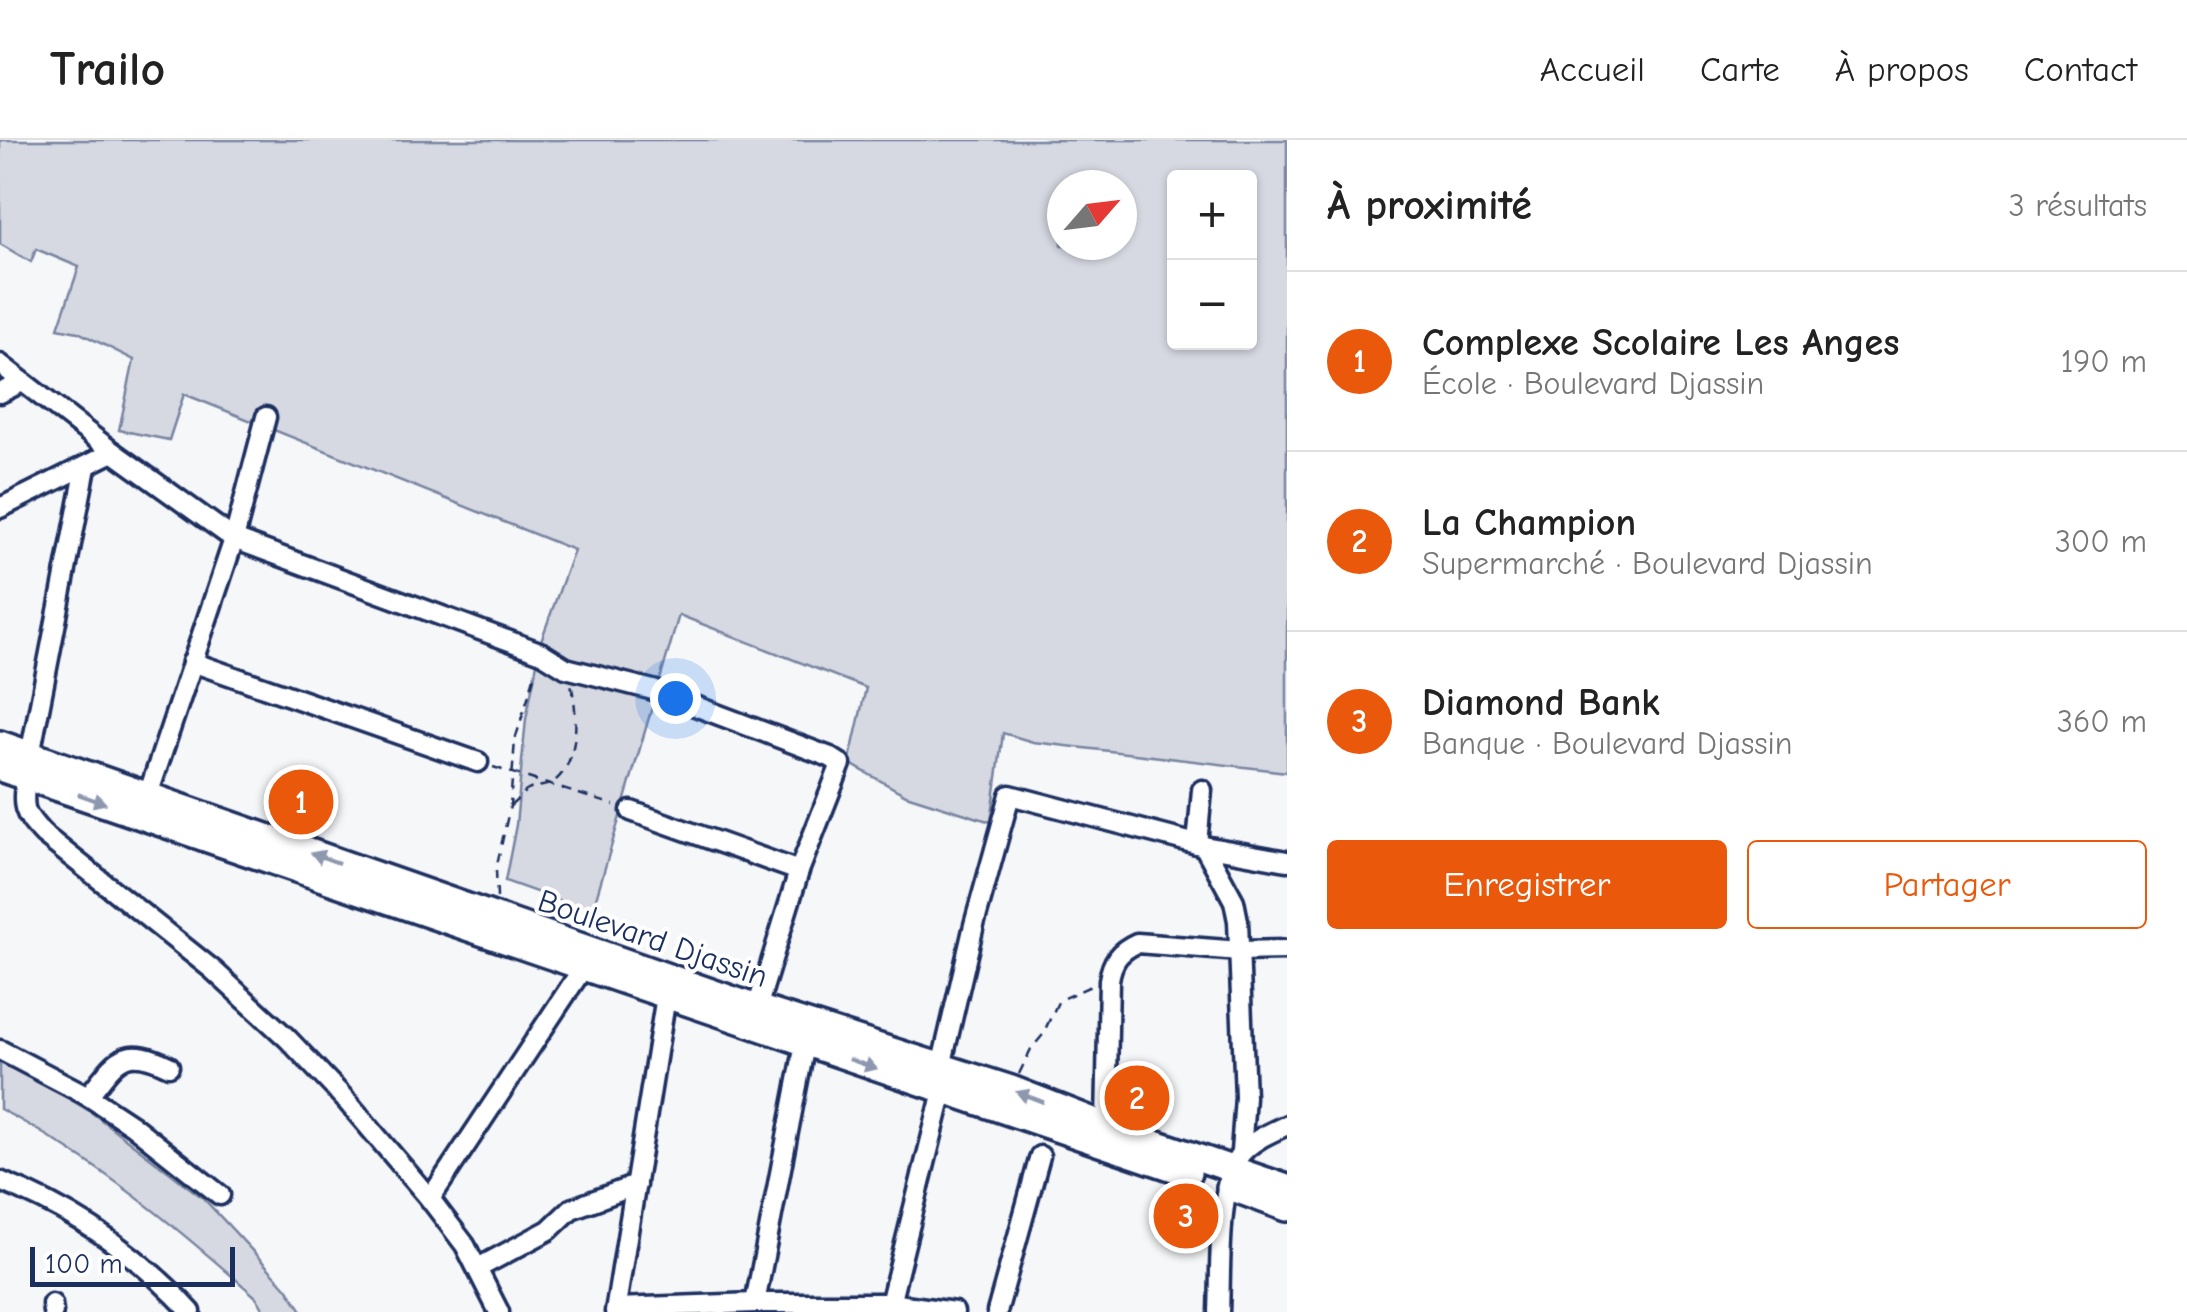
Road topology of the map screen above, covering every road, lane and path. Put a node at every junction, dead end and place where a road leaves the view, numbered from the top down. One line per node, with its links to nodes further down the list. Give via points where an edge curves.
1 (0, 364): 2 (street)
2 (22, 382): 3 (street); 5 (street)
3 (0, 393)
4 (266, 416): 10 (street)
5 (112, 452): 6 (street); 10 (street)
6 (86, 466): 7 (street); 8 (street)
7 (64, 476): 8 (street); 9 (street)
8 (81, 491): 16 (street)
9 (0, 508)
10 (234, 539): 11 (street); 12 (street)
11 (542, 653): 13 (street); 18 (path, via 521,712)
12 (192, 662): 15 (street); 21 (street)
13 (566, 668): 19 (path, via 576,736 567,764); 26 (street, via 653,690 841,764)
14 (0, 744): 16 (highway, Boulevard Djassin)
15 (478, 762): 18 (path)
16 (28, 766): 17 (highway, Boulevard Djassin); 21 (highway, Boulevard Djassin); 30 (highway, Boulevard Djassin, one-way to 30); 48 (street, via 26,816 287,1038)
17 (0, 768)
18 (512, 773): 19 (path); 22 (path)
19 (550, 785): 22 (path, via 528,790); 23 (path)
20 (1202, 790): 24 (street)
21 (148, 795): 27 (highway, Boulevard Djassin, one-way to 21)
22 (510, 806): 27 (path, via 496,869)
23 (631, 811): 26 (street)
24 (1200, 845): 25 (street); 29 (street, via 1234,902); 37 (street, via 1010,795)
25 (1287, 860)
26 (799, 871): 33 (street)
27 (498, 919): 33 (highway, Boulevard Djassin)
28 (1287, 950): 29 (street)
29 (1240, 951): 31 (street, via 1137,943 1115,958); 43 (street, via 1245,1097)
30 (583, 968): 32 (highway, Boulevard Djassin); 48 (street)
31 (1109, 980): 38 (path, via 1059,1000); 41 (street)
32 (666, 996): 34 (highway, Boulevard Djassin); 45 (street)
33 (757, 1008): 37 (highway, Boulevard Djassin)
34 (805, 1044): 37 (highway, Boulevard Djassin, one-way to 37); 51 (street)
35 (0, 1050): 39 (street)
36 (169, 1066): 39 (street, via 134,1054 115,1064)
37 (942, 1079): 38 (highway, Boulevard Djassin); 43 (highway, Boulevard Djassin); 52 (street)
38 (1011, 1089): 41 (highway, Boulevard Djassin, one-way to 38)
39 (88, 1096): 47 (street)
40 (1287, 1125): 43 (street)
41 (1106, 1126): 43 (highway, Boulevard Djassin)
42 (1040, 1156): 57 (street)
43 (1233, 1170): 46 (highway, Boulevard Djassin); 49 (highway, Boulevard Djassin); 58 (street)
44 (0, 1181): 54 (street, via 100,1232)
45 (636, 1185): 50 (street, via 571,1210 549,1230); 53 (street)
46 (1287, 1188)
47 (220, 1195)
48 (430, 1198): 50 (street)
49 (1287, 1208)
50 (478, 1268): 55 (street)
51 (756, 1303): 52 (street); 53 (street)
52 (889, 1308): 56 (street)
53 (616, 1310)
54 (191, 1312)
55 (499, 1312)
56 (954, 1312)
57 (996, 1312)
58 (1219, 1312)

